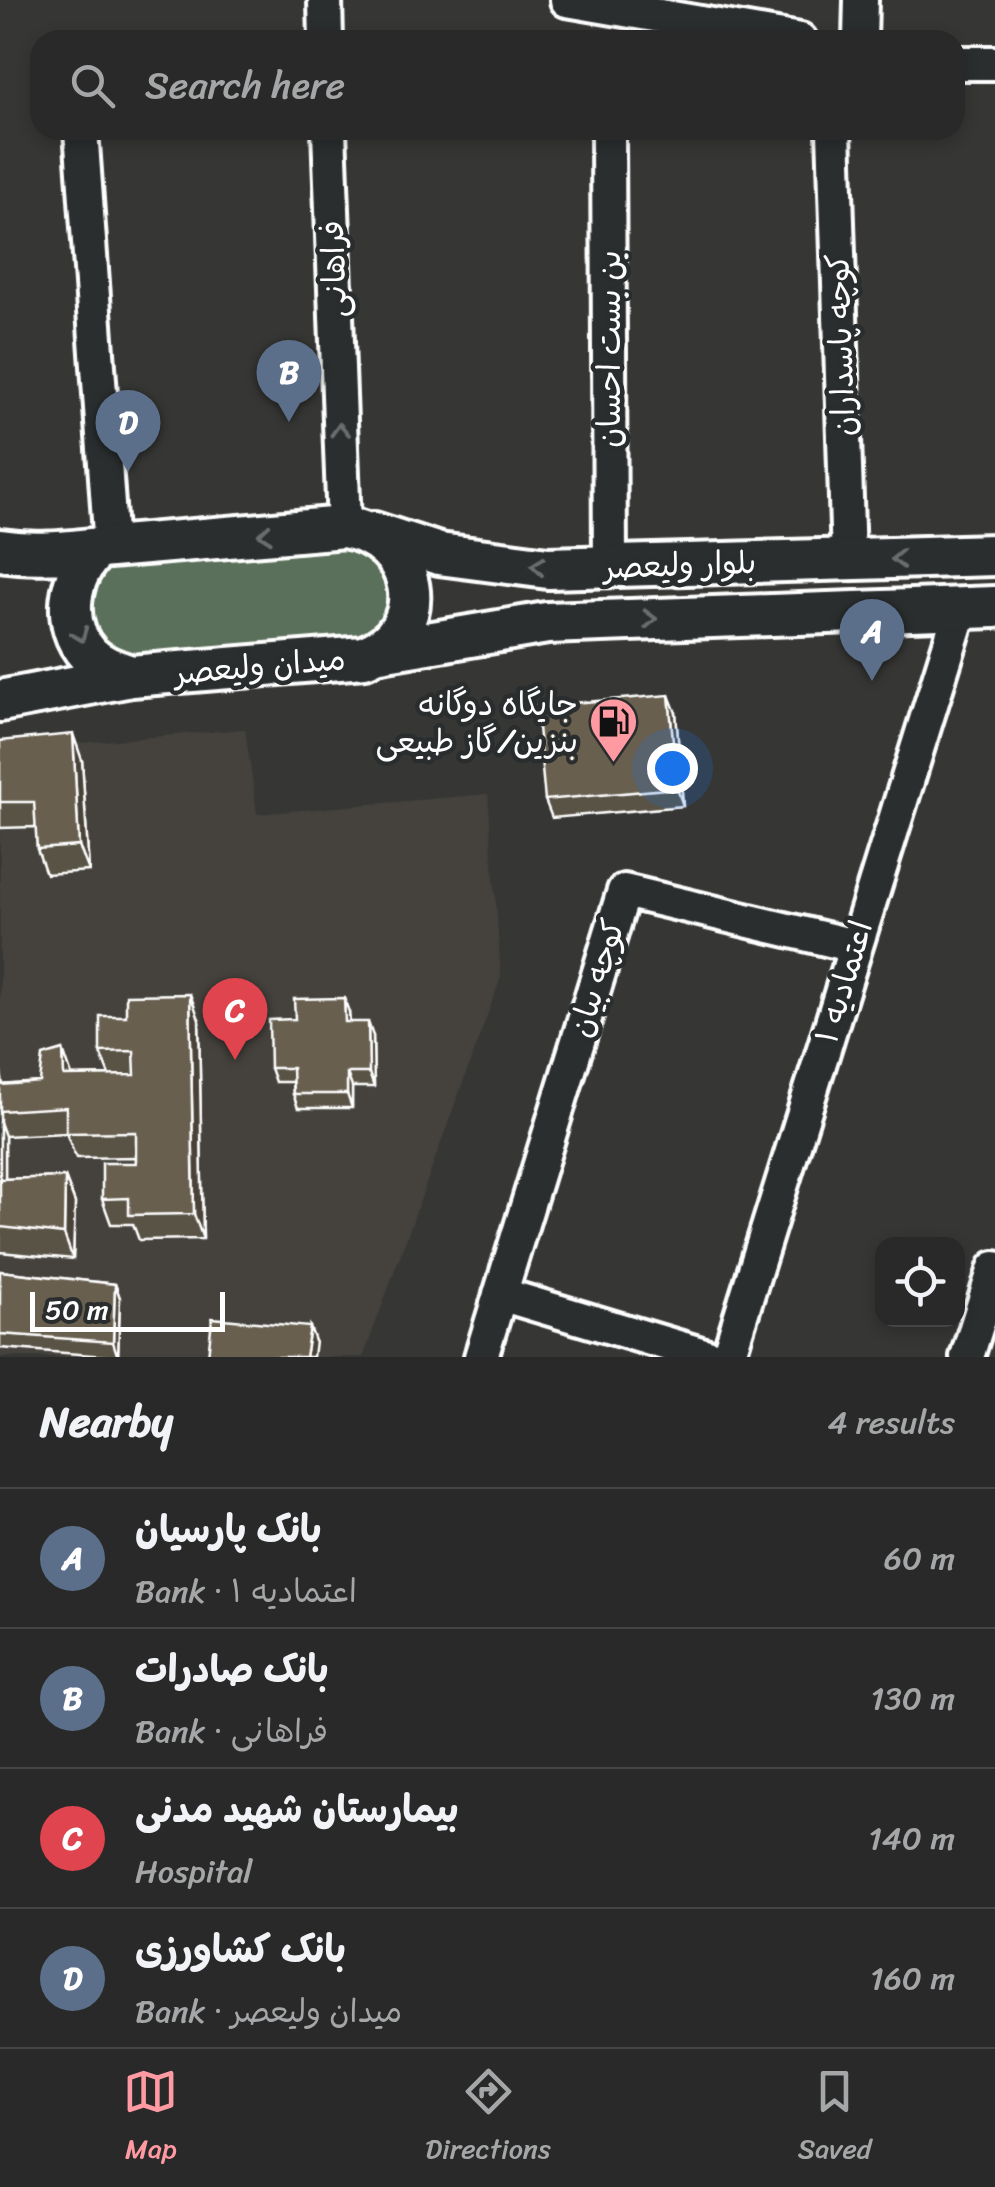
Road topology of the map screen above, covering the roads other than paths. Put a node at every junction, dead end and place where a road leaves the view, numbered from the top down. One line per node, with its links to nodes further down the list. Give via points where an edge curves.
1 (325, 0): 4 (street)
2 (566, 0): 5 (street)
3 (862, 0): 6 (street)
4 (326, 30)
5 (742, 30)
6 (860, 30)
7 (965, 62): 8 (street)
8 (995, 63)
9 (83, 140): 15 (street)
10 (331, 140): 14 (street, فراهانی, one-way to 10)
11 (608, 140): 20 (street, بن بست احسان)
12 (834, 140): 19 (street, کوچه پاسداران)
13 (0, 524): 15 (main road)
14 (357, 530): 15 (main road, one-way to 15); 17 (main road, بلوار ولیعصر); 23 (main road, میدان ولیعصر, via 388,544 409,597 404,623)
15 (104, 547): 16 (main road, via 41,556); 24 (main road, میدان ولیعصر, one-way to 24, via 85,559 72,591 74,630 104,667)
16 (0, 550)
17 (438, 554): 20 (main road, بلوار ولیعصر, one-way to 17, via 548,568); 22 (main road, via 425,594 432,624)
18 (995, 555): 19 (main road, بلوار ولیعصر, one-way to 19)
19 (848, 560): 20 (main road, بلوار ولیعصر)
20 (610, 567)
21 (978, 607): 22 (main road, بلوار ولیعصر, one-way to 21, via 548,623); 26 (street, اعتمادیه ۱)
22 (444, 637): 23 (main road, بلوار ولیعصر)
23 (380, 651): 24 (main road, میدان ولیعصر, via 343,660)
24 (132, 676): 25 (main road)
25 (0, 697)
26 (856, 946): 28 (street, کوچه بیان, via 624,891); 31 (street, اعتمادیه ۱)
27 (995, 1268): 32 (street)
28 (500, 1294): 29 (street); 30 (street)
29 (481, 1357)
30 (711, 1357)
31 (728, 1357)
32 (968, 1357)

